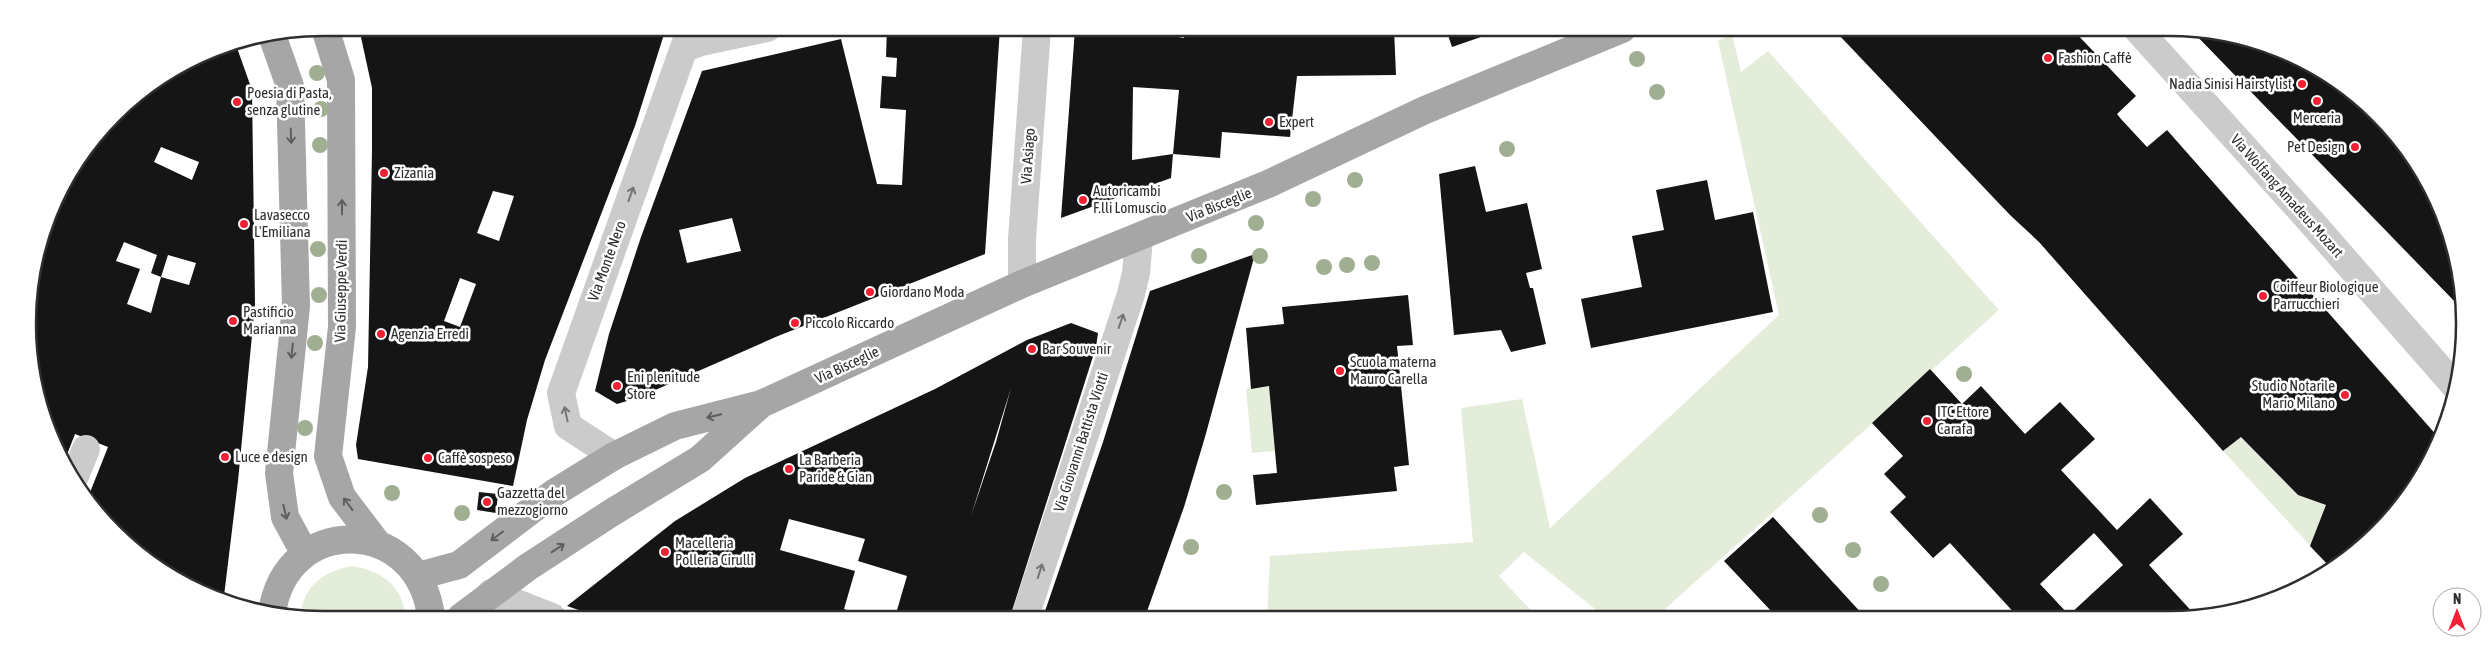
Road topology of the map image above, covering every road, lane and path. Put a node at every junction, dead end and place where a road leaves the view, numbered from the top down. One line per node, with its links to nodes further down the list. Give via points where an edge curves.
1 (328, 36): 15 (main road, Via Giuseppe Verdi, one-way to 1, via 342,497 328,456 342,327 342,80)
2 (729, 36): 6 (street, Via Monte Nero, via 701,42)
3 (1036, 36): 9 (street, Via Asiago, via 1022,239)
4 (1605, 36): 8 (main road, Via Bisceglie, via 1425,110 1268,184)
5 (2143, 36): 10 (street, Via Wolfang Amadeus Mozart)
6 (688, 38): 13 (street, Via Monte Nero, one-way to 6, via 568,426 561,393)
7 (274, 41): 16 (main road, one-way to 16, via 290,86 296,306 279,474 285,517)
8 (1139, 238): 9 (main road, Via Bisceglie); 23 (street, Via Giovanni Battista Viotti, one-way to 8, via 1131,294)
9 (1022, 284): 11 (main road, Via Bisceglie)
10 (2450, 380)
11 (761, 404): 13 (main road, Via Bisceglie, one-way to 13, via 674,426); 18 (main road, Via Bisceglie, one-way to 11, via 612,512 700,459)
12 (86, 449): 14 (street)
13 (614, 456): 17 (main road, Via Bisceglie, one-way to 17, via 554,493 459,565)
14 (77, 471)
15 (377, 543): 16 (main road, Via Giuseppe Verdi, via 352,539 328,543); 17 (main road, Via Giuseppe Verdi, via 400,556)
16 (305, 554): 19 (main road, Via Giuseppe Verdi, via 286,572)
17 (418, 576): 20 (main road, Via Giuseppe Verdi, via 428,598)
18 (492, 593): 21 (main road, Via Bisceglie); 22 (street)
19 (273, 606)
20 (429, 611)
21 (469, 611)
22 (537, 611)
23 (1027, 611)

